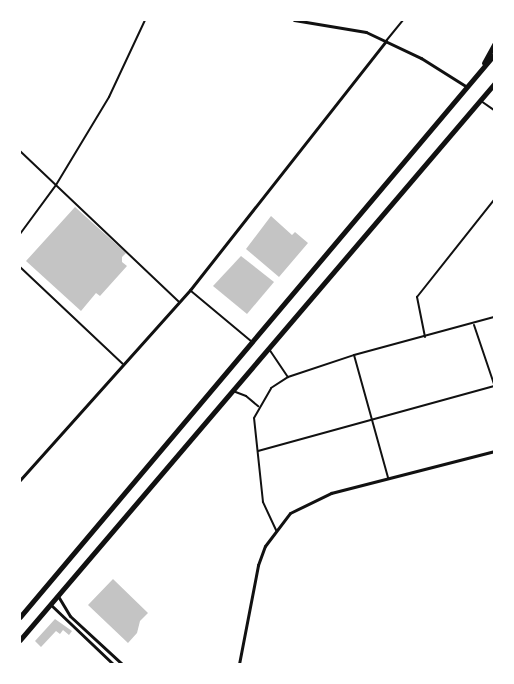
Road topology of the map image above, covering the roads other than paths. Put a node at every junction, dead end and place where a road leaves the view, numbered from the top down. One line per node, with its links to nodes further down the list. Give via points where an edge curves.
1 (145, 20): 13 (street, via 109,97)
2 (294, 20): 4 (street, via 366,32)
3 (403, 20): 4 (street)
4 (386, 41): 9 (street); 17 (street)
5 (495, 45): 7 (main road)
6 (495, 55): 7 (main road)
7 (478, 74): 9 (main road)
8 (494, 85): 10 (main road)
9 (468, 88): 22 (main road)
10 (479, 100): 11 (street); 23 (main road)
11 (495, 110)
12 (20, 151): 13 (street)
13 (56, 185): 15 (street); 18 (street)
14 (495, 200): 21 (street, via 417,297)
15 (20, 234)
16 (20, 267): 25 (street)
17 (190, 291): 18 (street); 22 (street)
18 (179, 302): 25 (street)
19 (495, 317): 20 (street)
20 (474, 325): 21 (street); 27 (street)
21 (425, 337): 24 (street)
22 (251, 341): 38 (main road)
23 (268, 347): 26 (street); 28 (main road)
24 (354, 355): 26 (street); 30 (street)
25 (123, 364): 34 (street)
26 (288, 377): 29 (street, via 271,387)
27 (495, 385): 30 (street)
28 (231, 390): 29 (street); 36 (main road)
29 (258, 406): 31 (street, via 254,418)
30 (372, 420): 31 (street); 33 (street)
31 (258, 451): 35 (street, via 263,502)
32 (495, 451): 33 (street)
33 (388, 478): 35 (street, via 314,499 290,513)
34 (20, 480)
35 (276, 530): 42 (street, via 258,565)
36 (56, 594): 37 (main road); 41 (street, via 70,616)
37 (49, 603): 39 (main road); 40 (street)
38 (20, 617)
39 (20, 640)
40 (113, 664)
41 (122, 664)
42 (239, 664)

